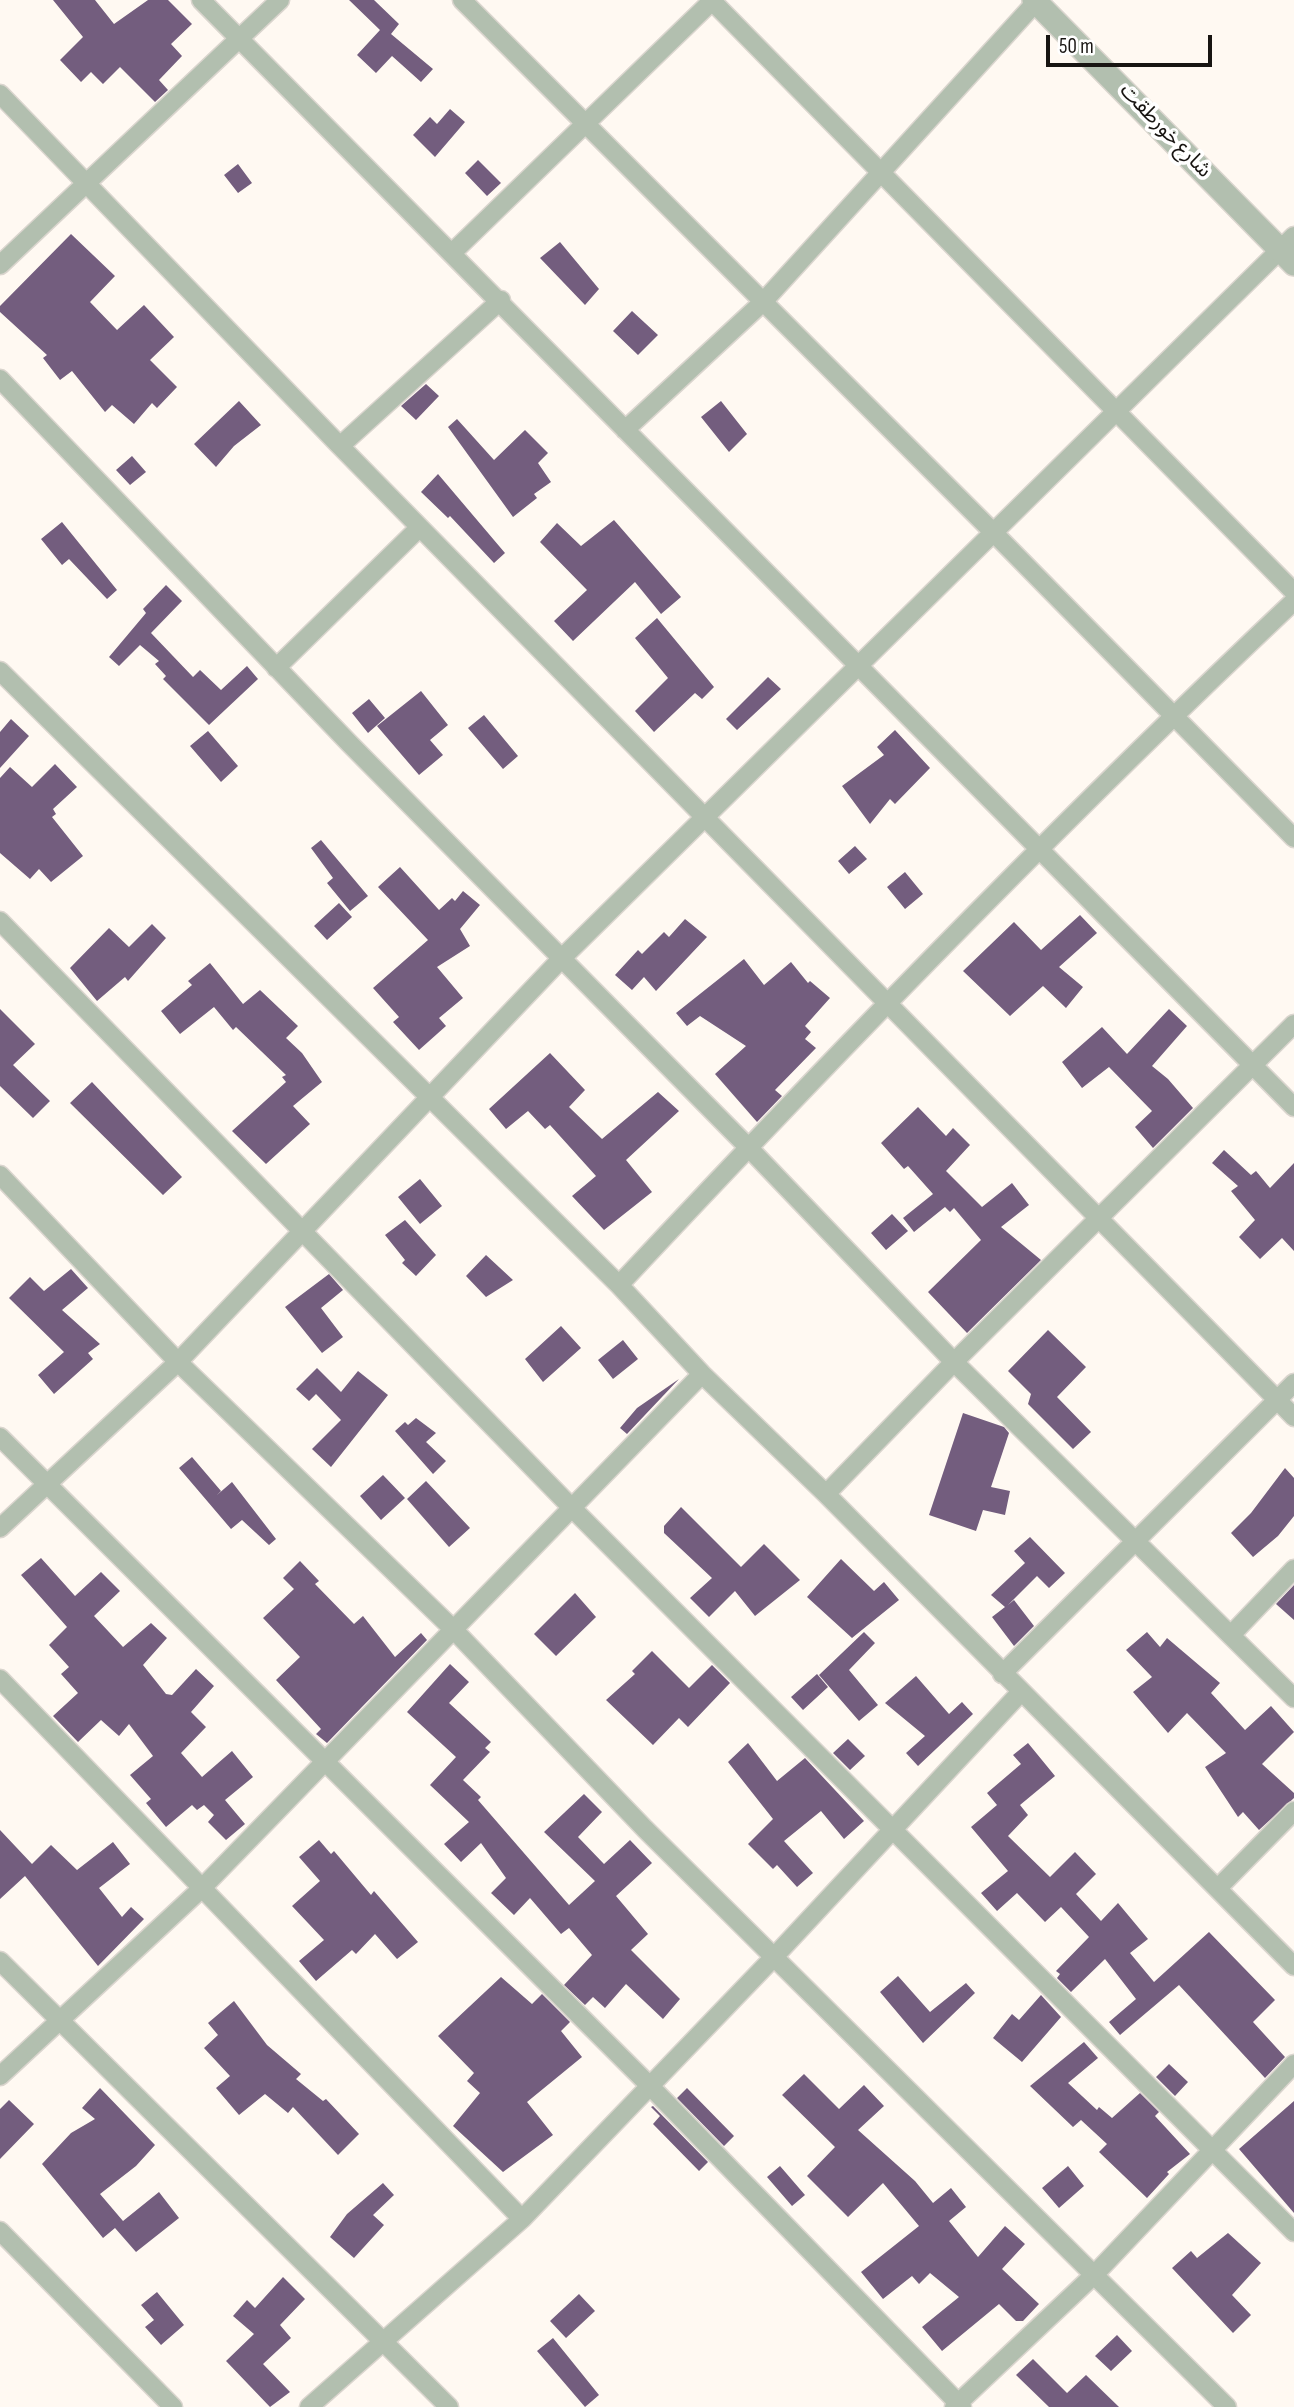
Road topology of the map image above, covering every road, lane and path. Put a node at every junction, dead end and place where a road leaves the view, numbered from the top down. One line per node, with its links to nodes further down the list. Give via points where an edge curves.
1 (201, 0): 6 (street)
2 (280, 0): 6 (street)
3 (462, 0): 8 (street)
4 (712, 0): 8 (street); 9 (street)
5 (1035, 1): 9 (street); 11 (street, شارع خورطقت)
6 (240, 40): 10 (street); 12 (street)
7 (0, 94): 10 (street)
8 (586, 122): 12 (street); 15 (street)
9 (881, 175): 15 (street); 17 (street)
10 (86, 184): 13 (street); 19 (street)
11 (1289, 250): 17 (street)
12 (453, 252): 14 (street)
13 (0, 265)
14 (501, 300): 18 (street); 19 (street)
15 (763, 302): 18 (street); 21 (street)
16 (0, 379): 25 (street)
17 (1115, 411): 21 (street); 22 (street)
18 (625, 430): 24 (street)
19 (340, 446): 20 (street)
20 (419, 528): 25 (street); 28 (street)
21 (992, 531): 24 (street); 27 (street)
22 (1294, 592)
23 (1294, 601): 27 (street)
24 (857, 666): 28 (street); 30 (street)
25 (276, 668): 32 (street)
26 (0, 671): 36 (street)
27 (1173, 715): 29 (street); 30 (street)
28 (704, 817): 32 (street); 33 (street)
29 (1294, 838)
30 (1039, 851): 33 (street); 35 (street)
31 (0, 921): 41 (street)
32 (562, 957): 36 (street); 38 (street)
33 (890, 1003): 38 (street); 40 (street)
34 (1294, 1024): 35 (street)
35 (1252, 1065): 37 (street); 40 (street)
36 (431, 1098): 41 (street); 42 (street)
37 (1294, 1107)
38 (748, 1147): 42 (street); 44 (street)
39 (0, 1175): 43 (street)
40 (1100, 1220): 44 (street); 47 (street)
41 (302, 1232): 43 (street); 52 (street)
42 (619, 1285): 45 (street)
43 (178, 1362): 50 (street); 56 (street)
44 (954, 1362): 51 (street); 54 (street)
45 (702, 1374): 51 (street); 52 (street)
46 (1294, 1383): 47 (street)
47 (1278, 1399): 48 (street); 54 (street)
48 (1294, 1417)
49 (0, 1437): 50 (street)
50 (47, 1484): 53 (street); 62 (street)
51 (826, 1494): 58 (street)
52 (573, 1509): 56 (street); 64 (street)
53 (0, 1528)
54 (1136, 1539): 57 (street); 58 (street)
55 (1294, 1569): 57 (street)
56 (454, 1630): 62 (street); 67 (street)
57 (1231, 1635): 61 (street)
58 (1002, 1674): 60 (street)
59 (0, 1679): 66 (street)
60 (1020, 1693): 64 (street); 65 (street)
61 (1294, 1698)
62 (324, 1762): 66 (street); 73 (street)
63 (1294, 1811): 65 (street)
64 (892, 1828): 67 (street); 74 (street)
65 (1218, 1888): 69 (street)
66 (201, 1889): 70 (street); 75 (street)
67 (774, 1957): 73 (street); 78 (street)
68 (0, 1961): 70 (street)
69 (1294, 1966)
70 (59, 2021): 72 (street); 79 (street)
71 (1294, 2064): 74 (street)
72 (0, 2076)
73 (649, 2085): 75 (street); 80 (street)
74 (1212, 2149): 77 (street); 78 (street)
75 (522, 2219): 79 (street)
76 (0, 2231): 81 (street)
77 (1294, 2232)
78 (1095, 2274): 80 (street); 84 (street)
79 (383, 2342): 82 (street); 83 (street)
80 (958, 2406)
81 (173, 2407)
82 (309, 2407)
83 (449, 2407)
84 (1227, 2407)

